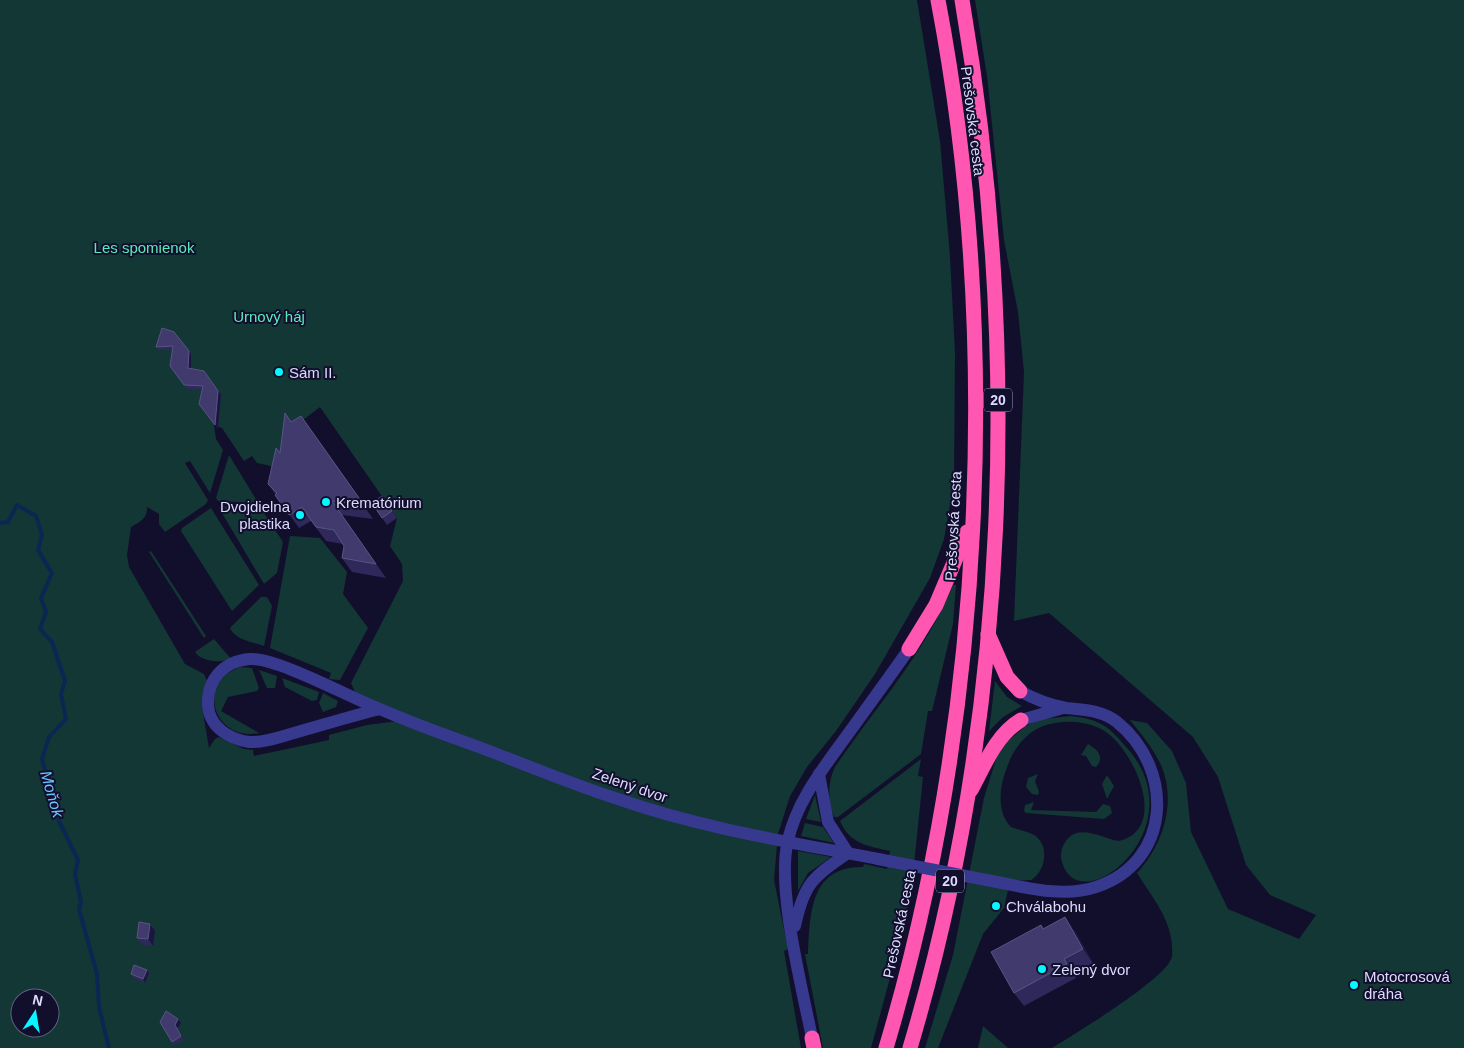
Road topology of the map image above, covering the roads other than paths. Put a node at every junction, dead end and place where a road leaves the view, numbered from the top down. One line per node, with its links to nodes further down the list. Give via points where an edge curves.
1 (938, 0): 3 (highway, Prešovská cesta / 20, via 958,137 972,284 975,384)
2 (962, 0): 4 (highway, Prešovská cesta / 20, via 987,176 996,314 998,454)
3 (972, 519): 5 (highway, via 936,605); 16 (highway, Prešovská cesta / 20, via 965,628 946,774 912,948)
4 (987, 632): 6 (highway, via 1007,677); 11 (highway, Prešovská cesta / 20)
5 (910, 649): 10 (street)
6 (1020, 691): 7 (street)
7 (1066, 708): 9 (street); 13 (street, Zelený dvor, bridge, via 1097,712 1116,722 1142,752 1156,784 1157,815 1149,840 1133,864 1109,882 1082,891 1062,892)
8 (380, 710): 8 (street, Zelený dvor, via 256,742 238,739 216,728 208,706 213,678 225,667 249,659 279,666); 12 (street, Zelený dvor, via 623,801 671,816)
9 (1021, 720): 11 (highway, via 998,740)
10 (819, 774): 12 (street, via 810,786); 13 (street, via 828,822)
11 (966, 800): 17 (highway, Prešovská cesta / 20, via 935,953)
12 (787, 841): 13 (street, Zelený dvor); 14 (street, via 785,865)
13 (848, 853): 14 (street, via 824,869 808,886)
14 (792, 935): 15 (street)
15 (813, 1043)
16 (886, 1048)
17 (910, 1048)

